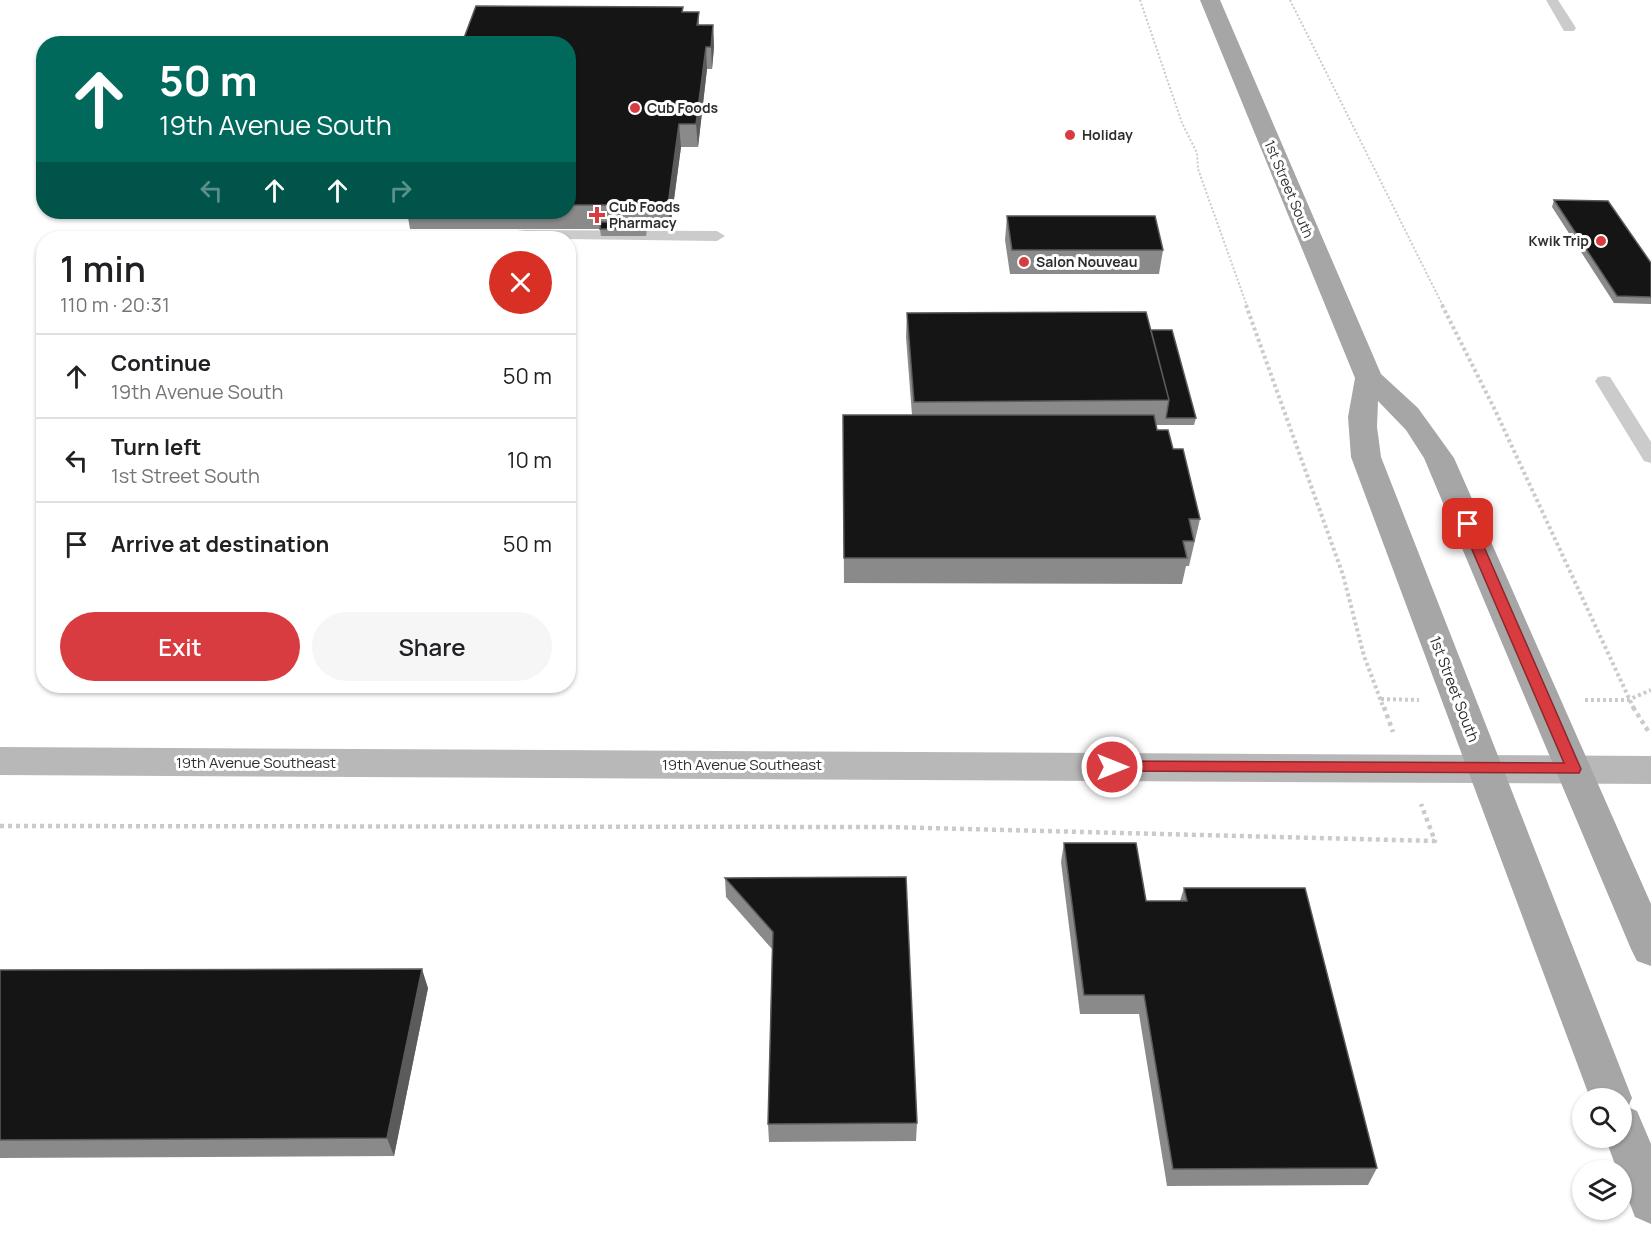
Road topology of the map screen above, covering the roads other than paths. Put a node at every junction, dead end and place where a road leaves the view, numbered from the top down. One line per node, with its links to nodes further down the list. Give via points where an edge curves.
1 (1210, 0): 6 (main road, 1st Street South)
2 (1552, 0): 3 (lane)
3 (1569, 28)
4 (576, 235): 5 (lane)
5 (717, 236)
6 (1369, 378): 10 (main road, 1st Street South, via 1360,428 1366,457); 11 (main road, 1st Street South, via 1418,423 1439,458)
7 (1604, 381): 8 (lane)
8 (1650, 457)
9 (0, 761): 10 (main road, 19th Avenue Southeast)
10 (1484, 768): 11 (main road, 19th Avenue Southeast); 14 (main road, 1st Street South)
11 (1574, 769): 12 (main road, 19th Avenue Southeast); 13 (main road, 1st Street South)
12 (1651, 770)
13 (1651, 949)
14 (1607, 1088)
15 (1631, 1148): 16 (main road)
16 (1651, 1202)

